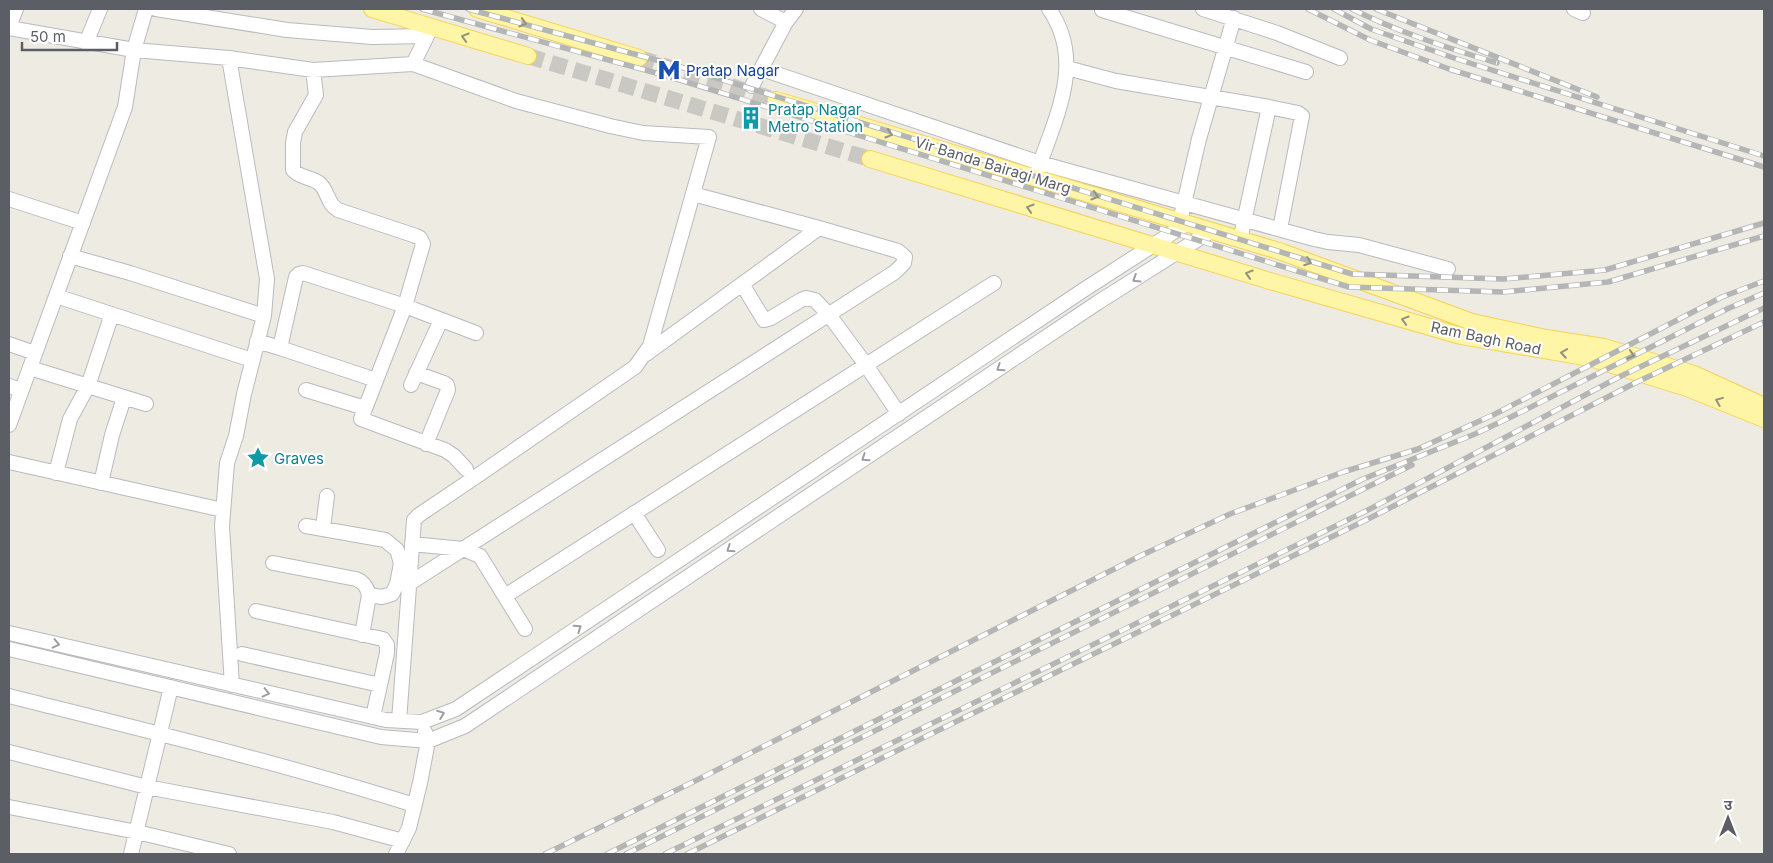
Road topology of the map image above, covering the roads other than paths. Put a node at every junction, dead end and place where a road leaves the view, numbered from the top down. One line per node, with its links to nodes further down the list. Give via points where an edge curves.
1 (16, 9): 14 (street)
2 (100, 9): 16 (street)
3 (146, 9): 18 (street)
4 (156, 9): 15 (street, via 287,30 372,37)
5 (372, 9): 15 (main road)
6 (477, 9): 21 (main road, one-way to 21)
7 (761, 9): 13 (street)
8 (796, 9): 13 (street)
9 (1049, 9): 24 (street, via 1057,20 1064,41)
10 (1203, 9): 12 (street)
11 (1102, 10): 17 (street)
12 (1234, 18): 17 (street); 22 (street)
13 (786, 22): 25 (street)
14 (9, 28): 16 (street)
15 (429, 32): 19 (main road, one-way to 15); 23 (street)
16 (86, 43): 18 (street)
17 (1225, 48): 27 (street); 29 (street)
18 (134, 50): 20 (street); 38 (street, via 125,107)
19 (528, 56)
20 (229, 58): 26 (street); 54 (street, via 267,278)
21 (639, 58)
22 (1340, 58)
23 (413, 64): 26 (street); 34 (street, via 516,101 610,126 643,133 709,137)
24 (1068, 68): 29 (street, via 1116,81); 33 (street, via 1066,86)
25 (762, 69): 28 (street); 33 (street)
26 (313, 70): 51 (street, via 316,95 295,132 293,170 318,182 331,205 338,210 420,238 423,244)
27 (1306, 72)
28 (752, 86)
29 (1211, 98): 31 (street); 36 (street)
30 (776, 100): 33 (main road, Vir Banda Bairagi Marg, one-way to 33)
31 (1269, 107): 37 (street); 41 (street, via 1302,116)
32 (870, 159): 44 (main road, Vir Banda Bairagi Marg, one-way to 32)
33 (1037, 170): 36 (street); 39 (main road, Vir Banda Bairagi Marg, one-way to 39)
34 (693, 194): 40 (street); 61 (street, via 650,346)
35 (9, 199): 38 (street)
36 (1184, 204): 37 (street); 39 (street)
37 (1245, 218): 41 (street); 43 (street)
38 (83, 223): 46 (street)
39 (1183, 223): 42 (main road, Vir Banda Bairagi Marg); 44 (street)
40 (819, 228): 49 (street); 53 (street, via 898,251 905,257 895,272)
41 (1280, 229): 47 (street, via 1328,242 1359,245)
42 (1211, 231): 43 (main road, Ram Bagh Road); 45 (street)
43 (1240, 240): 71 (main road, Ram Bagh Road, one-way to 71, via 1282,252 1472,322 1604,347 1694,374)
44 (1153, 245): 45 (main road, Vir Banda Bairagi Marg); 73 (street)
45 (1177, 253): 74 (main road, Ram Bagh Road, one-way to 45, via 1687,388 1590,358 1461,336); 76 (street, one-way to 76)
46 (70, 256): 50 (street); 54 (street)
47 (1448, 269)
48 (994, 283): 63 (street)
49 (742, 284): 53 (street, via 764,320 806,298 815,300); 61 (street)
50 (56, 296): 52 (street); 60 (street)
51 (405, 306): 55 (street); 59 (street, via 299,274); 65 (street)
52 (112, 314): 62 (street); 66 (street)
53 (829, 315): 63 (street); 88 (street)
54 (264, 316): 57 (street)
55 (441, 320): 56 (street); 77 (street, via 414,379 444,383 448,390)
56 (476, 333)
57 (257, 341): 59 (street); 62 (street)
58 (9, 344): 60 (street)
59 (280, 348): 65 (street)
60 (35, 354): 64 (street)
61 (643, 356): 87 (street, via 635,366 418,515 414,520)
62 (252, 360): 83 (street, via 236,436 226,463)
63 (866, 365): 73 (street); 84 (street)
64 (30, 368): 66 (street); 67 (street)
65 (376, 380): 72 (street)
66 (88, 386): 69 (street); 80 (street, via 70,419)
67 (15, 388): 75 (street)
68 (306, 390): 72 (street)
69 (124, 398): 70 (street); 81 (street)
70 (146, 404)
71 (1764, 406)
72 (365, 408): 77 (street, via 361,419)
73 (896, 416): 76 (street); 106 (street, one-way to 73, via 456,708)
74 (1764, 419)
75 (9, 425)
76 (902, 434): 108 (street, one-way to 108, via 465,726)
77 (426, 444): 79 (street, via 450,453)
78 (9, 462): 80 (street)
79 (466, 469)
80 (56, 473): 81 (street)
81 (101, 483): 83 (street)
82 (327, 496): 86 (street)
83 (223, 510): 100 (street)
84 (634, 513): 89 (street); 93 (street)
85 (306, 526): 86 (street)
86 (322, 528): 92 (street, via 385,540 397,550 401,563 392,594)
87 (412, 544): 88 (street); 91 (street)
88 (463, 549): 91 (street); 93 (street, via 480,556)
89 (658, 550)
90 (273, 563): 92 (street, via 356,579 363,582)
91 (410, 583): 105 (street)
92 (369, 596): 97 (street)
93 (506, 596): 95 (street)
94 (256, 611): 97 (street)
95 (525, 629)
96 (9, 634): 100 (street, one-way to 100)
97 (362, 635): 101 (street, via 383,640 387,645)
98 (9, 649): 102 (street)
99 (242, 654): 101 (street)
100 (232, 685): 104 (street, one-way to 104)
101 (380, 685): 104 (street)
102 (171, 687): 107 (street); 108 (street, via 381,737)
103 (9, 696): 107 (street)
104 (373, 717): 105 (street)
105 (399, 721): 106 (street)
106 (422, 722): 108 (street)
107 (160, 734): 110 (street); 111 (street)
108 (428, 741): 111 (street)
109 (9, 752): 110 (street)
110 (147, 787): 113 (street); 114 (street, via 334,822)
111 (414, 805): 114 (street)
112 (9, 807): 113 (street)
113 (137, 832): 115 (street); 116 (street)
114 (403, 841): 117 (street)
115 (131, 854)
116 (229, 854)
117 (396, 854)

